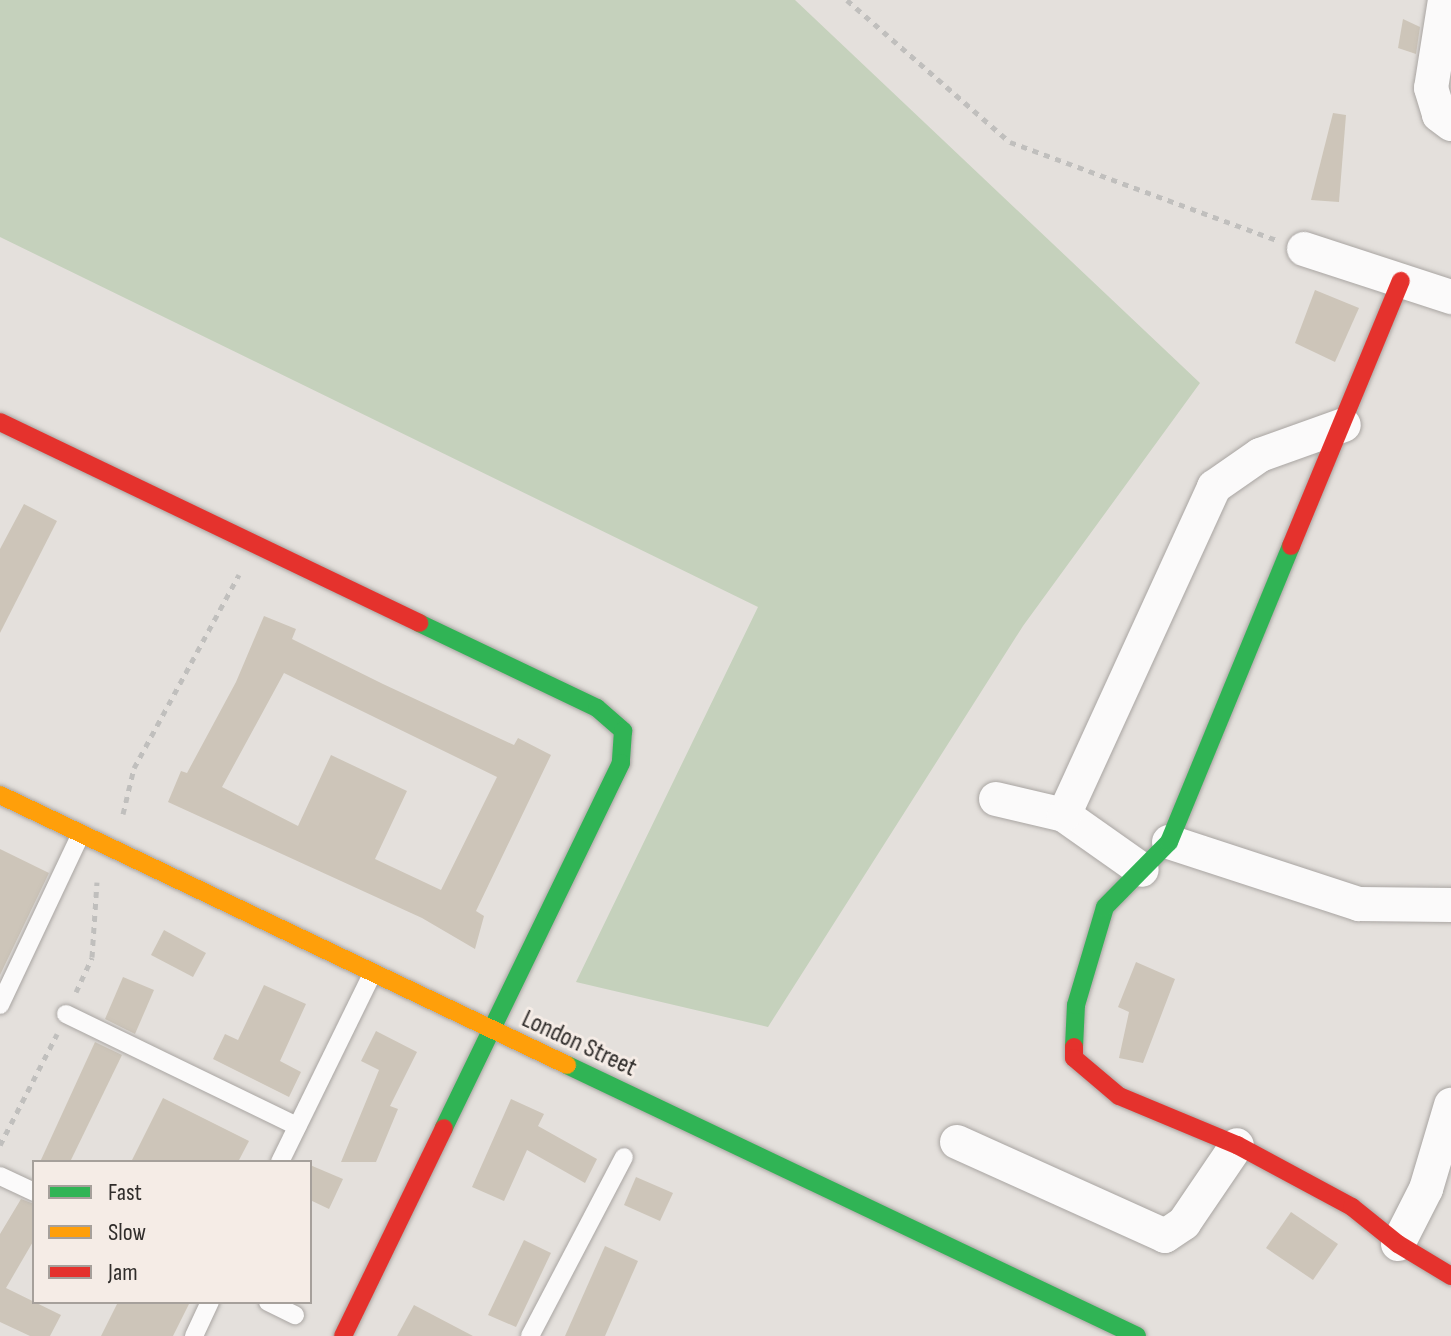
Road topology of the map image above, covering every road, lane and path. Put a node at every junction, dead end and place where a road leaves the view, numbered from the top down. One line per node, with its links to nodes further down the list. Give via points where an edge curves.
1 (847, 0): 4 (path, via 1010,142)
2 (1445, 0): 3 (street, via 1431,88 1439,115)
3 (1451, 124)
4 (1304, 249): 5 (street)
5 (1401, 281): 6 (street); 8 (street)
6 (1451, 297)
7 (0, 422): 19 (street, via 618,722 625,739 621,763)
8 (1344, 425): 11 (street, via 1260,455 1214,487); 13 (street)
9 (0, 795): 12 (street, London Street)
10 (996, 799): 11 (street)
11 (1064, 815): 14 (street)
12 (81, 834): 16 (street, London Street); 17 (lane)
13 (1169, 842): 14 (street); 15 (street, via 1359,904)
14 (1142, 870): 23 (street, via 1105,907 1076,1005 1074,1058 1119,1096)
15 (1451, 905)
16 (372, 974): 19 (street, London Street); 21 (lane)
17 (0, 1005)
18 (66, 1014): 21 (lane)
19 (490, 1031): 34 (street); 36 (street, London Street)
20 (1451, 1105): 28 (street, via 1426,1189)
21 (297, 1126): 25 (lane)
22 (957, 1142): 23 (street, via 1165,1236 1184,1223)
23 (1237, 1145): 28 (street, via 1352,1207)
24 (624, 1157): 35 (lane)
25 (281, 1160)
26 (0, 1176): 27 (lane)
27 (32, 1191)
28 (1398, 1244): 29 (street)
29 (1451, 1276)
30 (209, 1304): 33 (lane)
31 (272, 1304): 32 (lane)
32 (295, 1315)
33 (194, 1336)
34 (343, 1336)
35 (530, 1336)
36 (1137, 1336)

